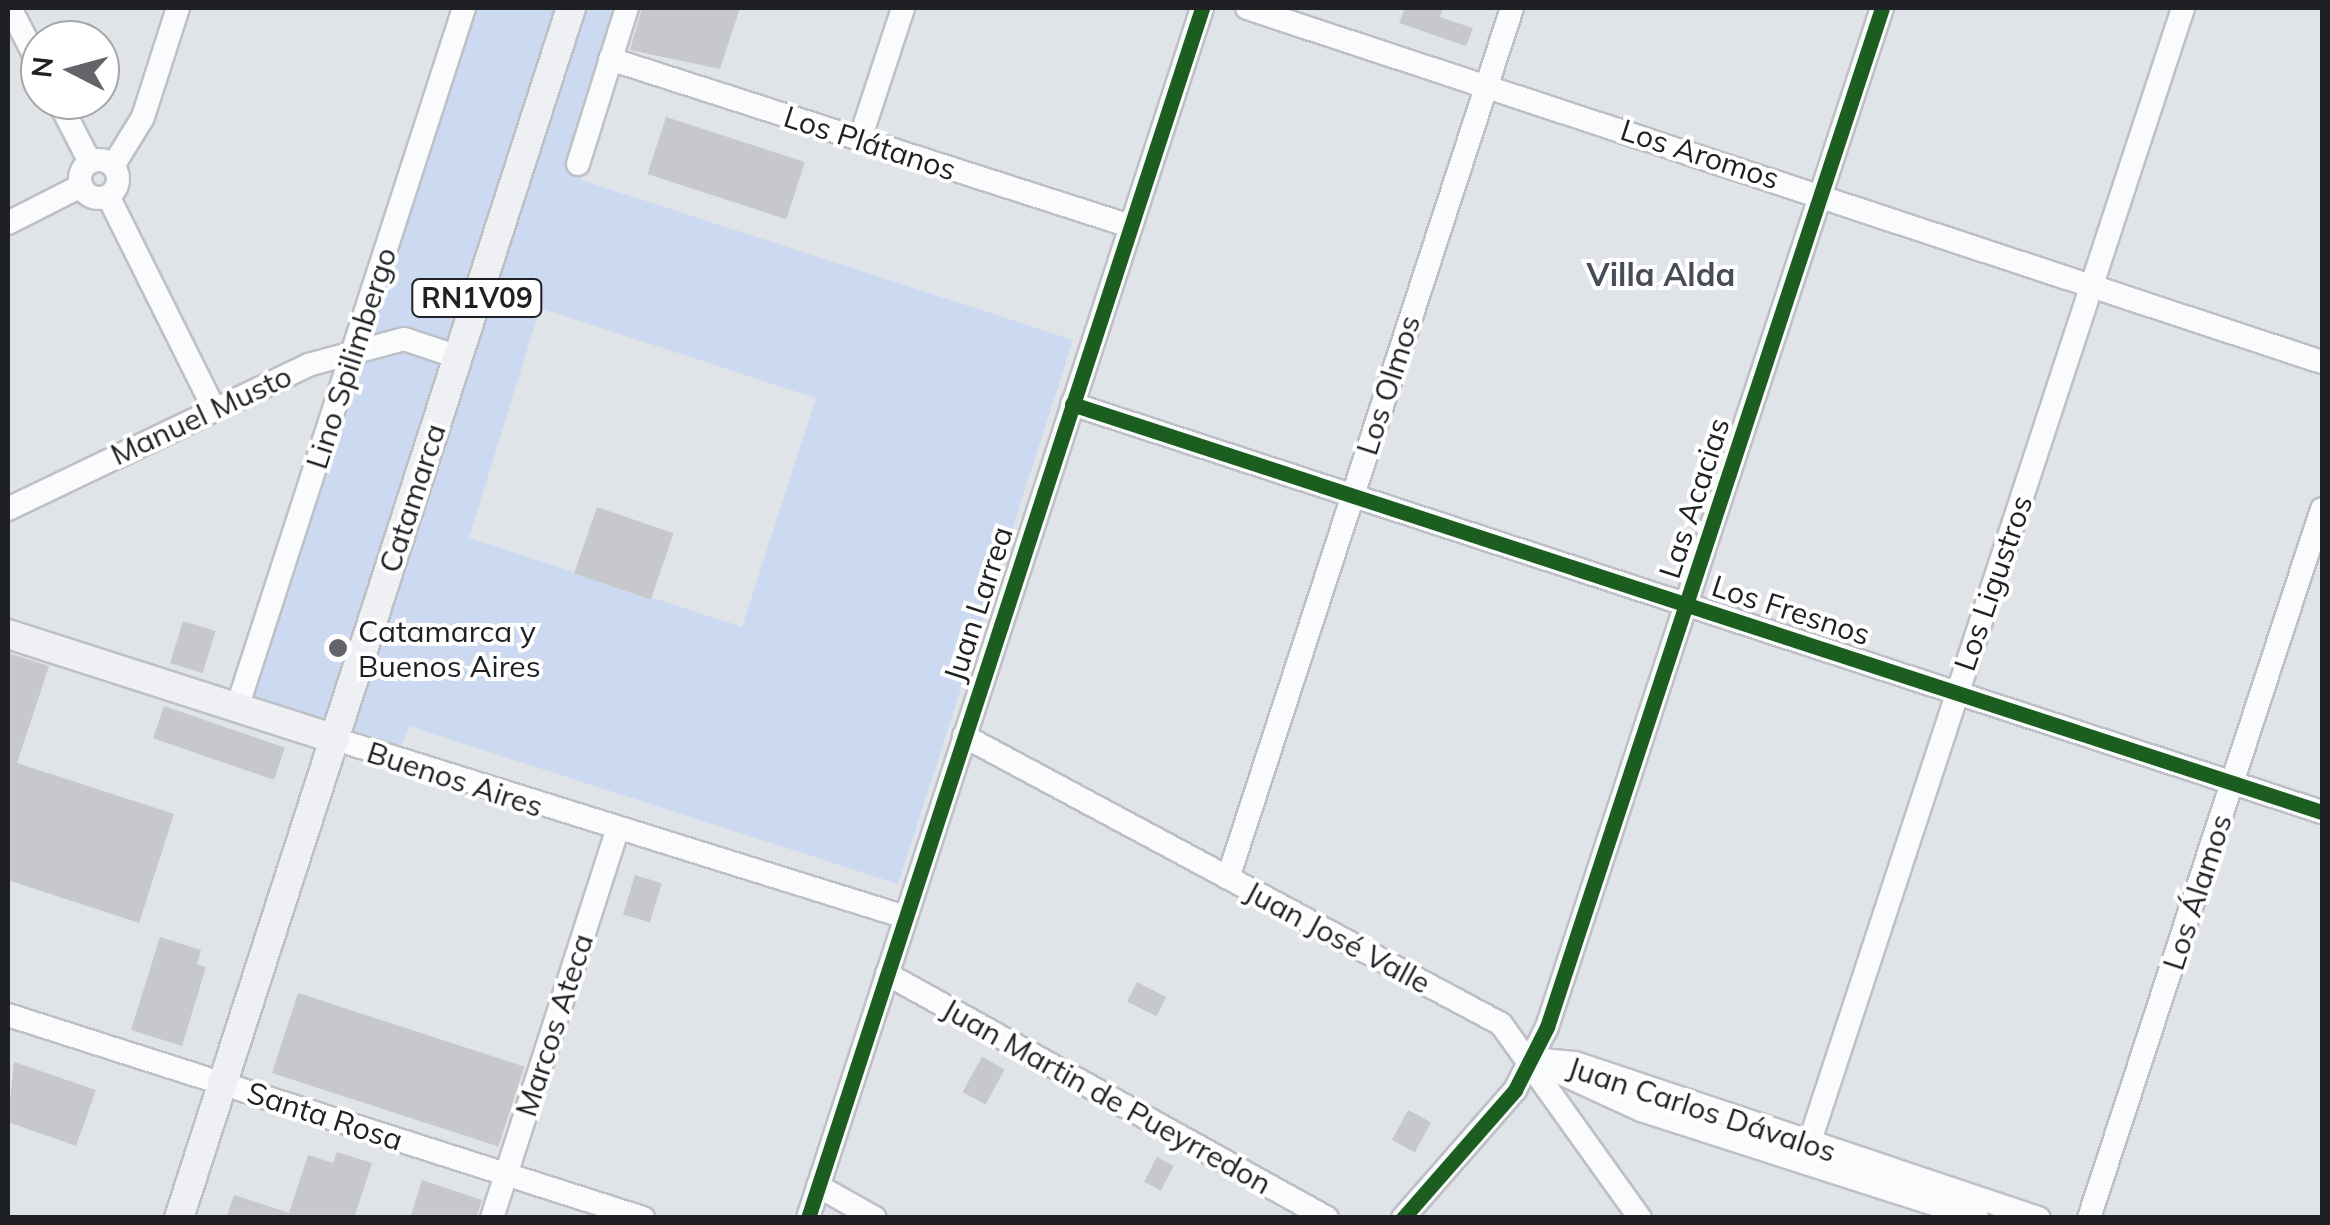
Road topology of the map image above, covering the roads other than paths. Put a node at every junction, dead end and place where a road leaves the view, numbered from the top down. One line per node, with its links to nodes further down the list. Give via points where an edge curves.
1 (178, 8): 15 (street, via 143,117)
2 (464, 8): 23 (street, Lino Spilimbergo)
3 (571, 8): 24 (main road, Catamarca / RN1V09)
4 (627, 8): 11 (street)
5 (903, 8): 14 (street)
6 (1202, 8): 21 (street, Juan Larrea)
7 (1247, 8): 12 (street, Los Aromos)
8 (1512, 8): 12 (street, Los Olmos)
9 (1882, 8): 18 (street, Las Acacias)
10 (2183, 8): 22 (street, Los Ligustros)
11 (610, 59): 14 (street, Los Plátanos); 16 (street)
12 (1486, 83): 18 (street, Los Aromos); 28 (street, Los Olmos)
13 (72, 120): 15 (street)
14 (860, 139): 21 (street, Los Plátanos)
15 (102, 164): 17 (street); 19 (street, via 118,182)
16 (578, 164)
17 (81, 186): 19 (street); 20 (street)
18 (1822, 195): 22 (street, Los Aromos); 31 (street, Las Acacias)
19 (108, 196): 27 (street)
20 (8, 222)
21 (1130, 226): 26 (street, Juan Larrea)
22 (2093, 286): 25 (street, Los Aromos); 33 (street, Los Ligustros)
23 (355, 349): 24 (street, Manuel Musto, via 404,339); 27 (street, Manuel Musto); 34 (street, Lino Spilimbergo)
24 (458, 357): 36 (main road, Catamarca / RN1V09)
25 (2322, 362)
26 (1072, 404): 28 (street, Los Fresnos); 35 (street, Juan Larrea)
27 (214, 407): 29 (street, Manuel Musto)
28 (1352, 495): 31 (street, Los Fresnos); 40 (street, Los Olmos)
29 (8, 509)
30 (2322, 509): 37 (street, Los Álamos)
31 (1688, 605): 33 (street, Los Fresnos); 44 (street, Las Acacias)
32 (8, 634): 34 (main road, Buenos Aires)
33 (1956, 693): 37 (street, Los Fresnos); 46 (street, Los Ligustros)
34 (237, 708): 36 (main road, Buenos Aires)
35 (964, 736): 40 (street, Juan José Valle); 41 (street, Juan Larrea)
36 (334, 739): 39 (street, Buenos Aires); 45 (main road, Catamarca / RN1V09)
37 (2232, 783): 38 (street, Los Fresnos); 59 (street, Los Álamos)
38 (2322, 812)
39 (617, 832): 41 (street, Buenos Aires); 47 (street, Marcos Ateca)
40 (1228, 878): 44 (street, Juan José Valle, via 1501,1024)
41 (905, 918): 42 (street, Juan Larrea)
42 (887, 974): 48 (street, Juan Larrea); 54 (street, Juan Martin de Pueyrredon)
43 (8, 1015): 45 (street, Santa Rosa)
44 (1531, 1059): 46 (street, Juan Carlos Dávalos, via 1574,1063); 55 (street, Las Acacias, via 1515,1090); 56 (street, Juan José Valle, via 1554,1106)
45 (223, 1084): 47 (street, Santa Rosa); 49 (main road, Catamarca / RN1V09)
46 (1807, 1152): 57 (street, Juan Carlos Dávalos); 58 (street, Juan Carlos Dávalos)
47 (506, 1174): 50 (street, Marcos Ateca); 51 (street, Santa Rosa)
48 (818, 1186): 52 (street, Juan Larrea); 53 (street)
49 (180, 1218)
50 (492, 1218)
51 (642, 1218)
52 (808, 1218)
53 (875, 1218)
54 (1327, 1218)
55 (1403, 1218)
56 (1640, 1218)
57 (1977, 1218)
58 (2039, 1218)
59 (2089, 1218)

